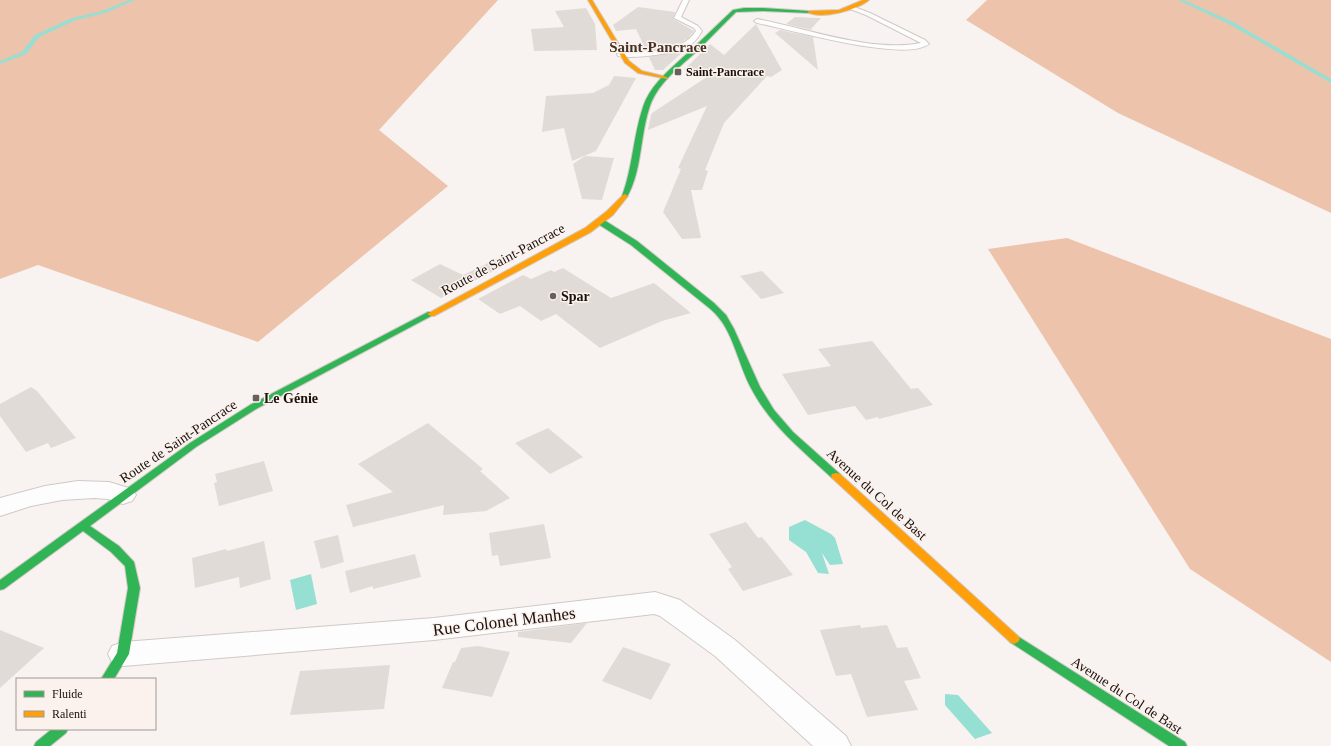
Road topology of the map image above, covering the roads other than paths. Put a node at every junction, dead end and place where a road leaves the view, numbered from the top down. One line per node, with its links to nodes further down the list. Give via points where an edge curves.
1 (590, 0): 6 (street)
2 (686, 0): 6 (lane, via 677,18 696,27 699,31 695,38 676,49)
3 (867, 0): 4 (street, Route de Saint-Pancrace)
4 (852, 8): 5 (lane, via 925,44 883,46); 7 (street, Route de Saint-Pancrace, via 820,10 772,4 745,6)
5 (757, 21)
6 (621, 54): 7 (street, via 637,71)
7 (665, 78): 8 (street, Route de Saint-Pancrace, via 646,105 634,173 628,189 617,207)
8 (601, 222): 9 (street, Route de Saint-Pancrace, via 270,397 193,445); 18 (street, Avenue du Col de Bast, via 634,243 723,317 755,387 770,412 790,434 1012,637)
9 (123, 495): 10 (street, via 111,490 89,489 34,496); 11 (street, Route de Saint-Pancrace)
10 (0, 507)
11 (82, 525): 12 (street, Route de Saint-Pancrace); 13 (street, via 115,549 130,565 134,588)
12 (0, 586)
13 (123, 654): 14 (street); 17 (street, Rue Colonel Manhes, via 434,629 655,603 670,608 725,648)
14 (108, 678)
15 (60, 730): 16 (street)
16 (41, 746)
17 (835, 746)
18 (1180, 746)

